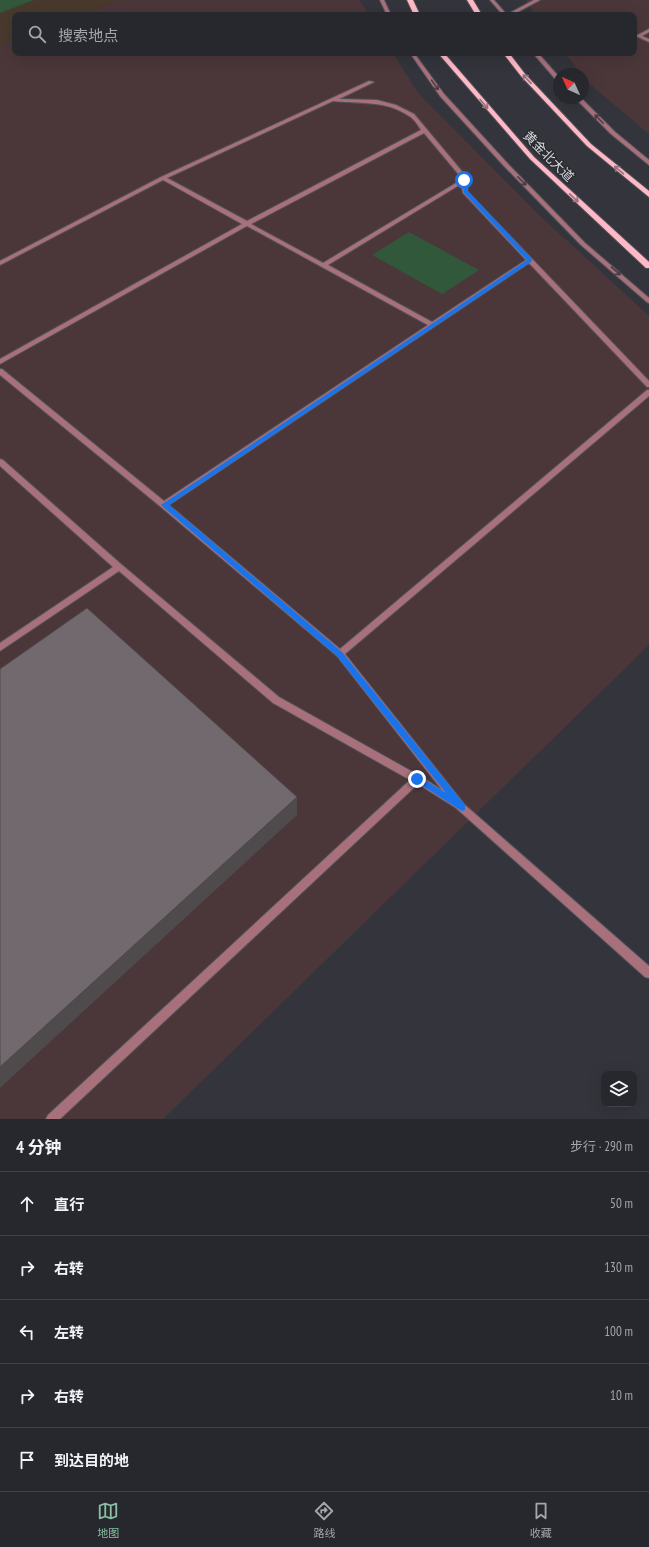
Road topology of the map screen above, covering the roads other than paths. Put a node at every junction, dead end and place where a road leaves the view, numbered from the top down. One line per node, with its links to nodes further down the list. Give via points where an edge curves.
1 (382, 0): 6 (street)
2 (410, 0): 7 (main road)
3 (470, 0): 8 (main road)
4 (492, 0): 9 (street)
5 (538, 0): 10 (street)
6 (388, 12)
7 (416, 12)
8 (477, 12)
9 (502, 12)
10 (514, 12)
11 (649, 30): 12 (street, via 638,36)
12 (649, 41)
13 (414, 56): 31 (street, one-way to 31, via 442,95 506,165 584,244)
14 (443, 56): 30 (main road, 黄金北大道, one-way to 30, via 532,158)
15 (508, 56): 25 (main road, one-way to 15, via 589,145)
16 (539, 56): 17 (street)
17 (553, 73)
18 (371, 82): 19 (street)
19 (334, 100): 21 (street, via 377,102 394,106 412,116); 23 (street)
20 (584, 104): 22 (street, one-way to 20)
21 (425, 130): 24 (street); 26 (street)
22 (649, 163)
23 (163, 178): 26 (street); 28 (street)
24 (464, 180): 27 (street, via 465,192); 29 (street)
25 (649, 195)
26 (248, 223): 29 (street); 33 (street)
27 (530, 260): 32 (street); 35 (street)
28 (0, 263)
29 (324, 265): 32 (street)
30 (649, 266)
31 (649, 300)
32 (432, 325): 38 (street)
33 (0, 362)
34 (0, 370): 38 (street)
35 (649, 385)
36 (649, 392): 41 (street)
37 (0, 462): 39 (street)
38 (164, 505): 41 (street)
39 (119, 567): 40 (street); 42 (street, via 276,700)
40 (0, 648)
41 (340, 654): 43 (street)
42 (417, 779): 43 (street); 45 (street)
43 (462, 808): 44 (street)
44 (649, 973)
45 (52, 1119)

